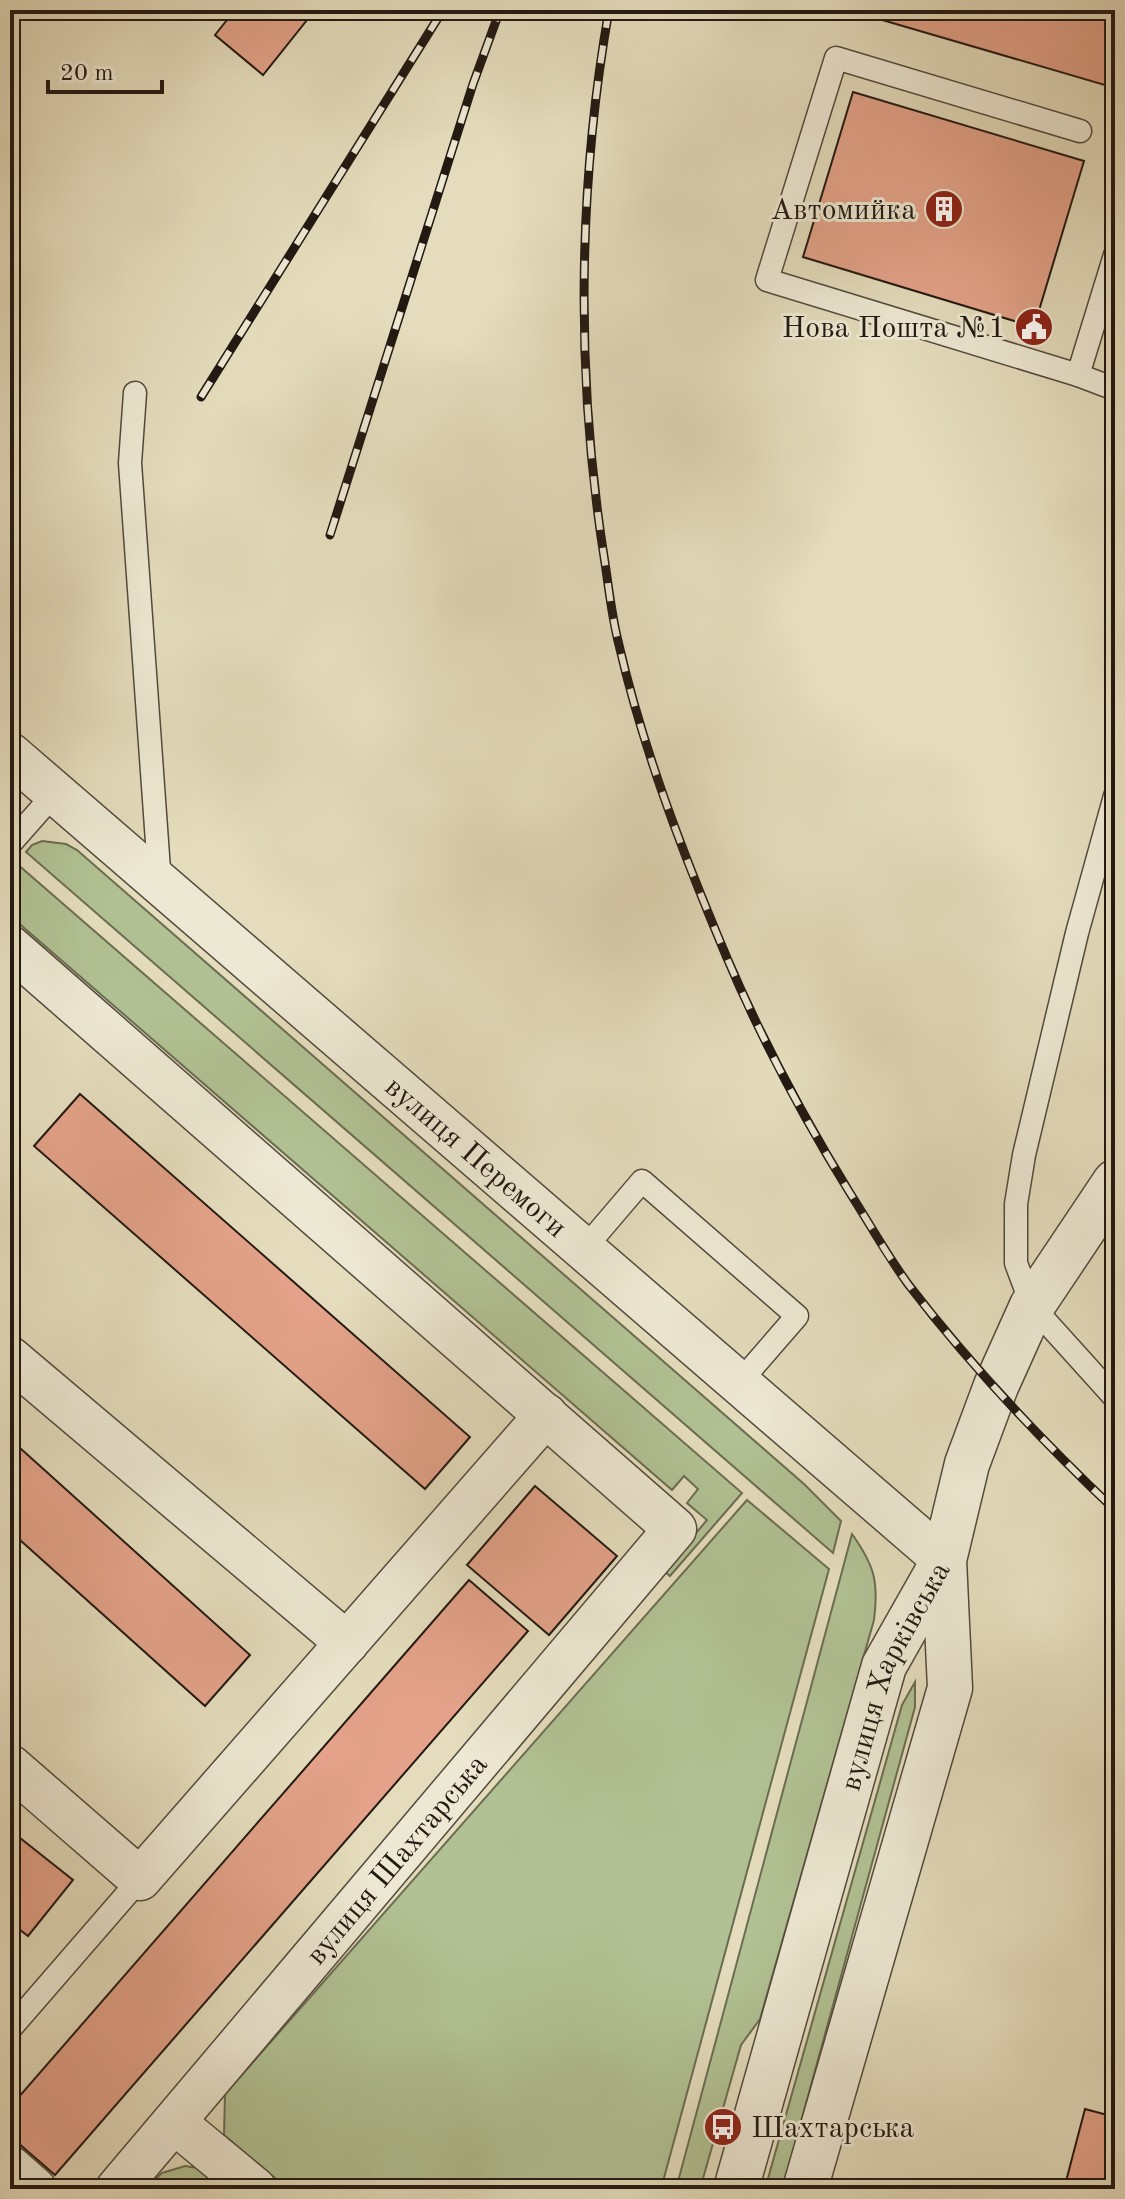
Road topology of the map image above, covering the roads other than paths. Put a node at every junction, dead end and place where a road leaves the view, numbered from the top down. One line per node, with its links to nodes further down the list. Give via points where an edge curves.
1 (1080, 131): 3 (lane, via 836,58 767,280)
2 (1115, 255): 3 (lane)
3 (1078, 375): 4 (lane)
4 (1115, 389)
5 (135, 393): 10 (lane, via 130,463)
6 (10, 754): 7 (street, вулиця Перемоги)
7 (55, 793): 9 (lane); 10 (street, вулиця Перемоги)
8 (1115, 796): 14 (lane, via 1022,1167 1016,1263)
9 (10, 844)
10 (160, 885): 13 (street, вулиця Перемоги)
11 (10, 947): 18 (street)
12 (1109, 1204): 14 (street)
13 (584, 1249): 16 (street, вулиця Перемоги); 16 (lane, via 642,1181 797,1316)
14 (1032, 1306): 17 (lane); 19 (street, via 967,1464)
15 (10, 1358): 20 (street)
16 (739, 1383): 19 (street, вулиця Перемоги)
17 (1115, 1398)
18 (546, 1415): 20 (street); 24 (street, вулиця Шахтарська, via 675,1529)
19 (944, 1560): 29 (street, вулиця Харківська, via 884,1666); 30 (street, вулиця Харківська, via 950,1688)
20 (347, 1643): 22 (street)
21 (10, 1766): 22 (street)
22 (140, 1879): 23 (lane)
23 (10, 2029)
24 (174, 2122): 27 (street, вулиця Шахтарська); 28 (street)
25 (10, 2167): 26 (street)
26 (35, 2189)
27 (117, 2189)
28 (255, 2189)
29 (736, 2189)
30 (805, 2189)

